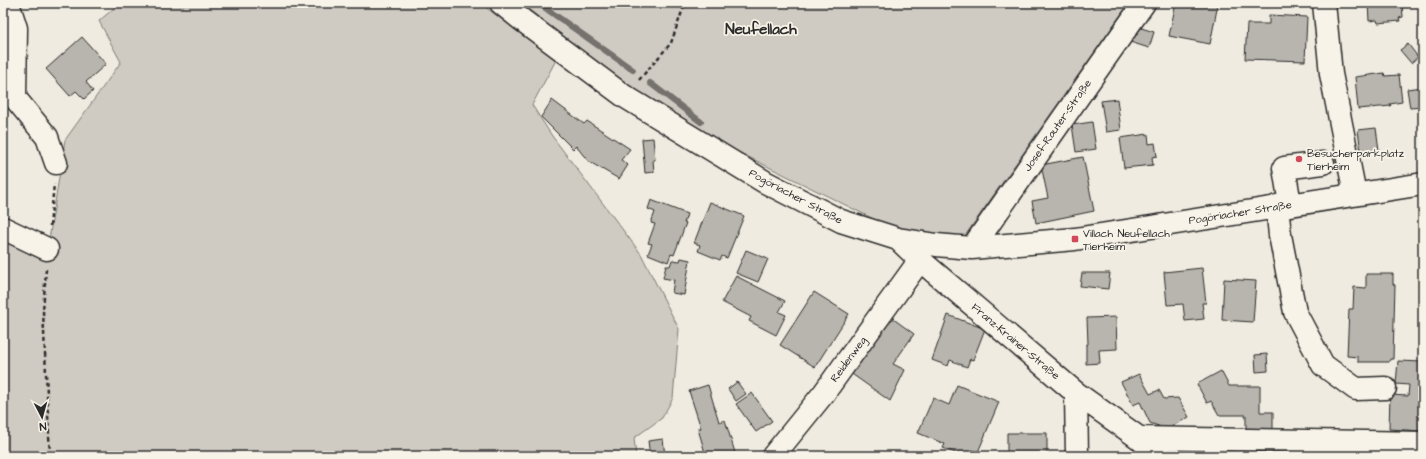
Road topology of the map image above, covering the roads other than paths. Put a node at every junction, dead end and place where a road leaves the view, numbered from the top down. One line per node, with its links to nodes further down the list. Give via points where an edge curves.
1 (8, 3): 5 (street, via 16,28 15,98 47,137)
2 (501, 3): 11 (street, Pogöriacher Straße, via 624,96 765,182 841,221)
3 (1144, 3): 12 (street, Josef-Rauter-Straße)
4 (1324, 3): 8 (street, via 1331,74)
5 (56, 163)
6 (1323, 163): 9 (street, via 1284,168)
7 (1423, 184): 8 (street, Pogöriacher Straße)
8 (1355, 194): 9 (street, Pogöriacher Straße)
9 (1283, 205): 12 (street, Pogöriacher Straße, via 1075,239); 15 (street, via 1280,235 1295,312 1323,365 1356,389)
10 (3, 228): 13 (street)
11 (898, 239): 12 (street, Pogöriacher Straße); 14 (street, Franz-Krainer-Straße)
12 (972, 248)
13 (48, 249)
14 (920, 260): 16 (street, Franz-Krainer-Straße); 19 (street, Reidenweg, via 824,393)
15 (1385, 388)
16 (1076, 393): 17 (street, Franz-Krainer-Straße); 20 (street)
17 (1139, 438): 18 (street); 21 (street, Franz-Krainer-Straße)
18 (1423, 443)
19 (773, 456)
20 (1077, 456)
21 (1159, 456)

